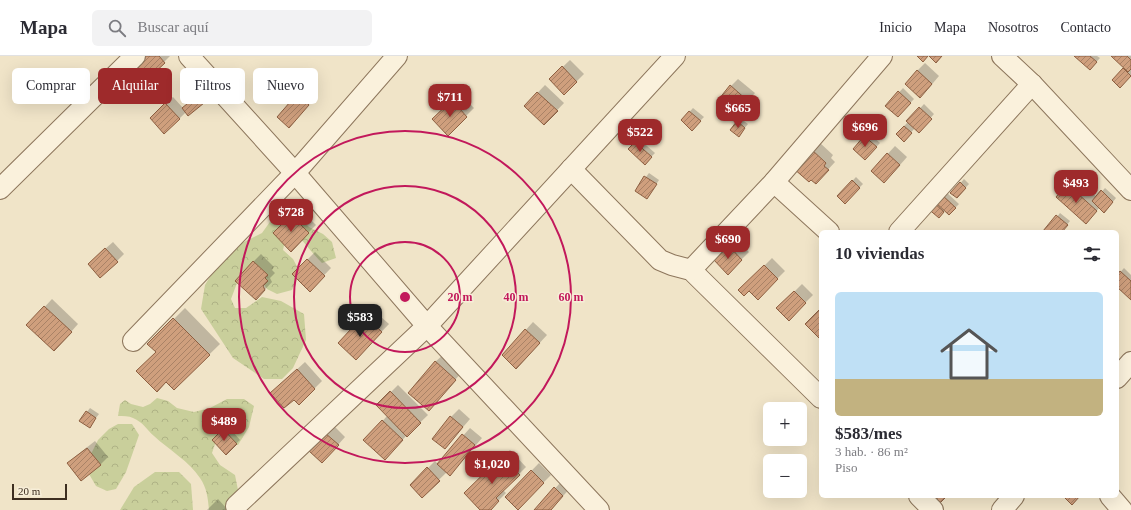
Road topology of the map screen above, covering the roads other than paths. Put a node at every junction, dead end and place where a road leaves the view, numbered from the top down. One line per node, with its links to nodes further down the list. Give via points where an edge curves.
1 (135, 56): 11 (street)
2 (189, 56): 9 (street)
3 (397, 56): 9 (street)
4 (675, 56): 8 (street)
5 (882, 56): 10 (street)
6 (1002, 56): 7 (street)
7 (1032, 84): 12 (street); 14 (street)
8 (571, 169): 15 (street, via 660,260 672,266); 16 (street)
9 (295, 173): 16 (street); 17 (street)
10 (774, 182): 13 (street); 15 (street)
11 (0, 189)
12 (1131, 190)
13 (827, 230)
14 (902, 230)
15 (691, 270): 20 (street)
16 (427, 326): 24 (street); 25 (street)
17 (133, 340)
18 (1131, 362): 19 (street)
19 (1119, 376)
20 (819, 396)
21 (921, 498): 26 (street)
22 (1012, 498): 27 (street)
23 (1112, 498): 28 (street)
24 (236, 506)
25 (595, 508)
26 (934, 510)
27 (1002, 510)
28 (1122, 510)

